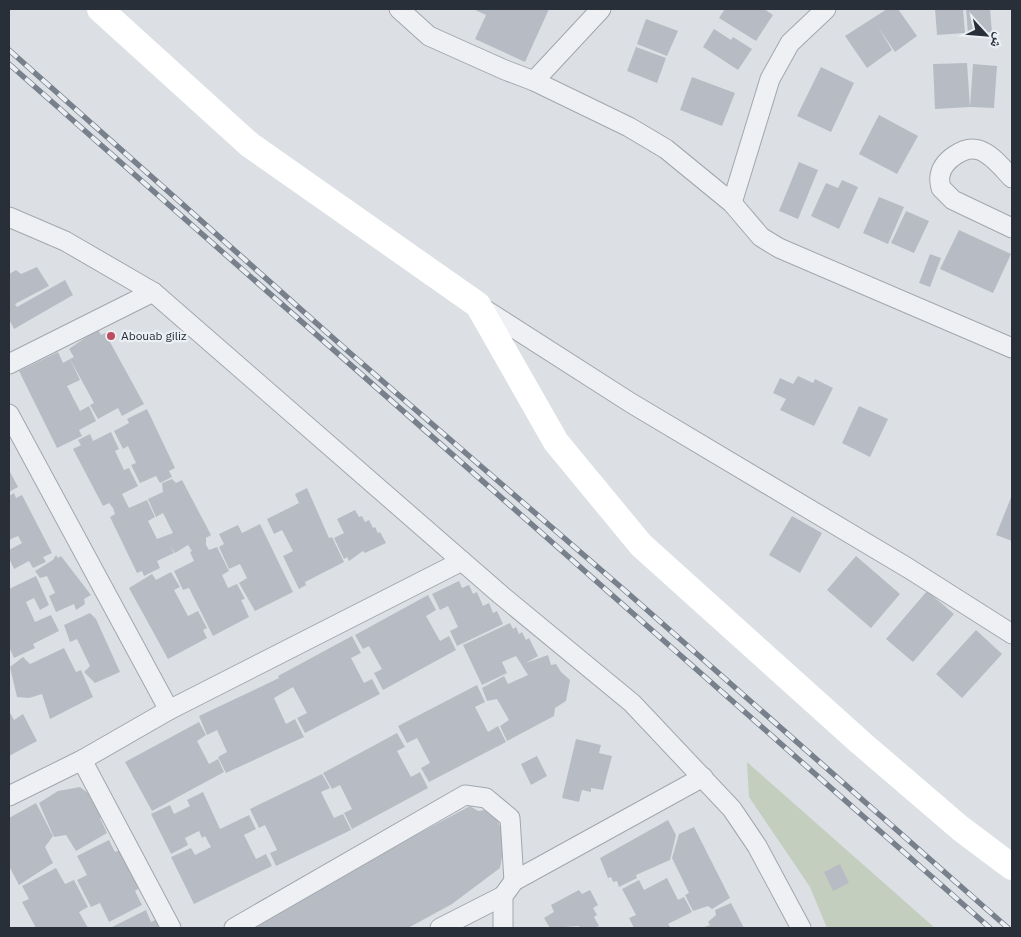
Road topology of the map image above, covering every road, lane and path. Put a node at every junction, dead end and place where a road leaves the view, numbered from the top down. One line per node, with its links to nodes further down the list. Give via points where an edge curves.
1 (100, 9): 11 (street, via 250,145)
2 (399, 9): 5 (street, via 429,36)
3 (601, 9): 5 (street)
4 (826, 9): 7 (street, via 790,43 770,79)
5 (534, 81): 7 (street, via 629,127 666,149)
6 (1012, 178): 9 (street, via 977,149 956,155 940,175 940,188 953,200)
7 (732, 203): 12 (street, via 761,237 779,248)
8 (9, 217): 10 (street, via 65,242)
9 (1012, 228)
10 (154, 292): 13 (street); 15 (street)
11 (478, 304): 16 (street, via 631,403 908,568); 21 (street, via 556,442 641,545 862,743 960,828)
12 (1012, 348)
13 (9, 364)
14 (9, 414): 17 (street)
15 (462, 561): 17 (street); 19 (street, via 632,703)
16 (1012, 634)
17 (169, 710): 18 (street)
18 (82, 760): 20 (street); 23 (street)
19 (703, 778): 22 (street); 27 (street, via 732,809 757,846)
20 (9, 796)
21 (1012, 868)
22 (509, 889): 24 (street, via 510,818 486,798 465,795); 25 (street); 26 (street)
23 (171, 928)
24 (234, 928)
25 (440, 928)
26 (503, 928)
27 (801, 928)

